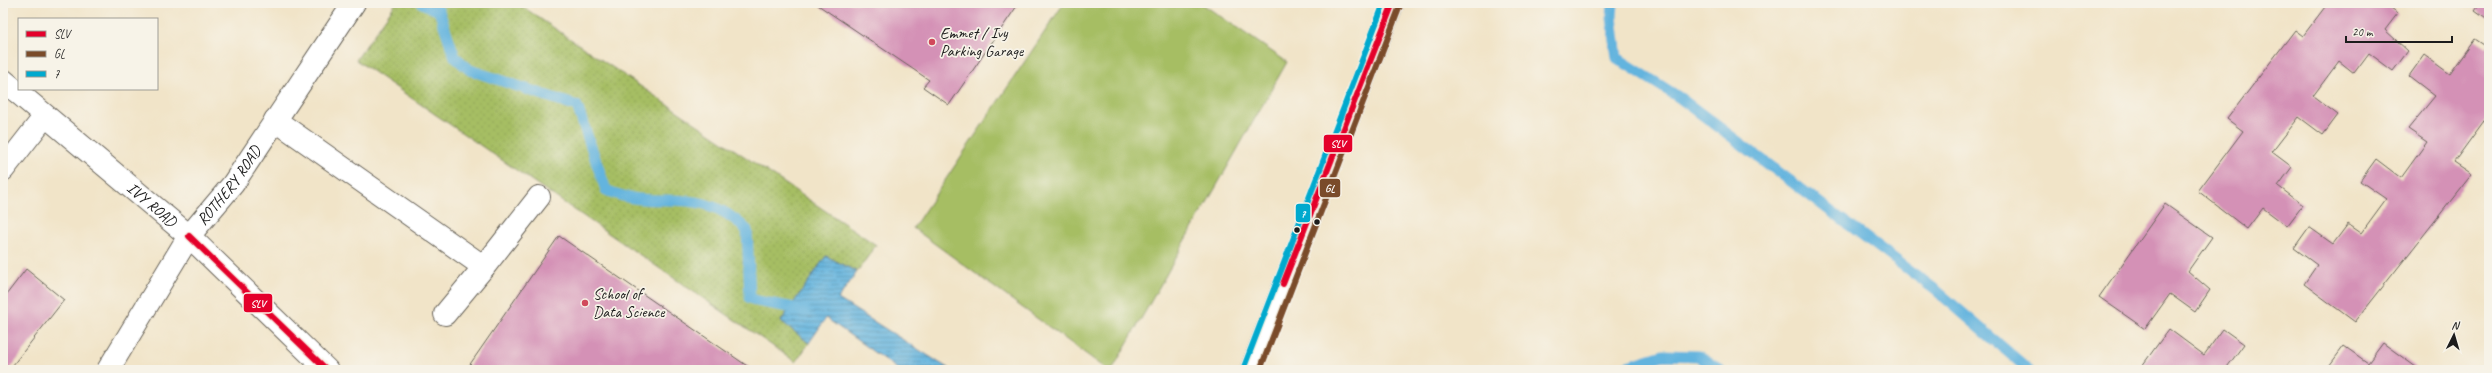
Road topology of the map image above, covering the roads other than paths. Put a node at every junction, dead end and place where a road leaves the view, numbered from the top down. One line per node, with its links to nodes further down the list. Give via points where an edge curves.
1 (354, 3): 5 (main road, ROTHERY ROAD)
2 (1393, 3): 13 (main road)
3 (3, 80): 4 (main road, IVY ROAD)
4 (45, 116): 6 (main road); 8 (main road, IVY ROAD)
5 (275, 120): 8 (main road, ROTHERY ROAD, via 233,184); 9 (main road)
6 (3, 170)
7 (538, 197): 9 (main road)
8 (189, 236): 11 (main road, ROTHERY ROAD); 12 (main road, IVY ROAD)
9 (484, 267): 10 (main road)
10 (445, 314)
11 (108, 370)
12 (327, 370)
13 (1251, 370)

